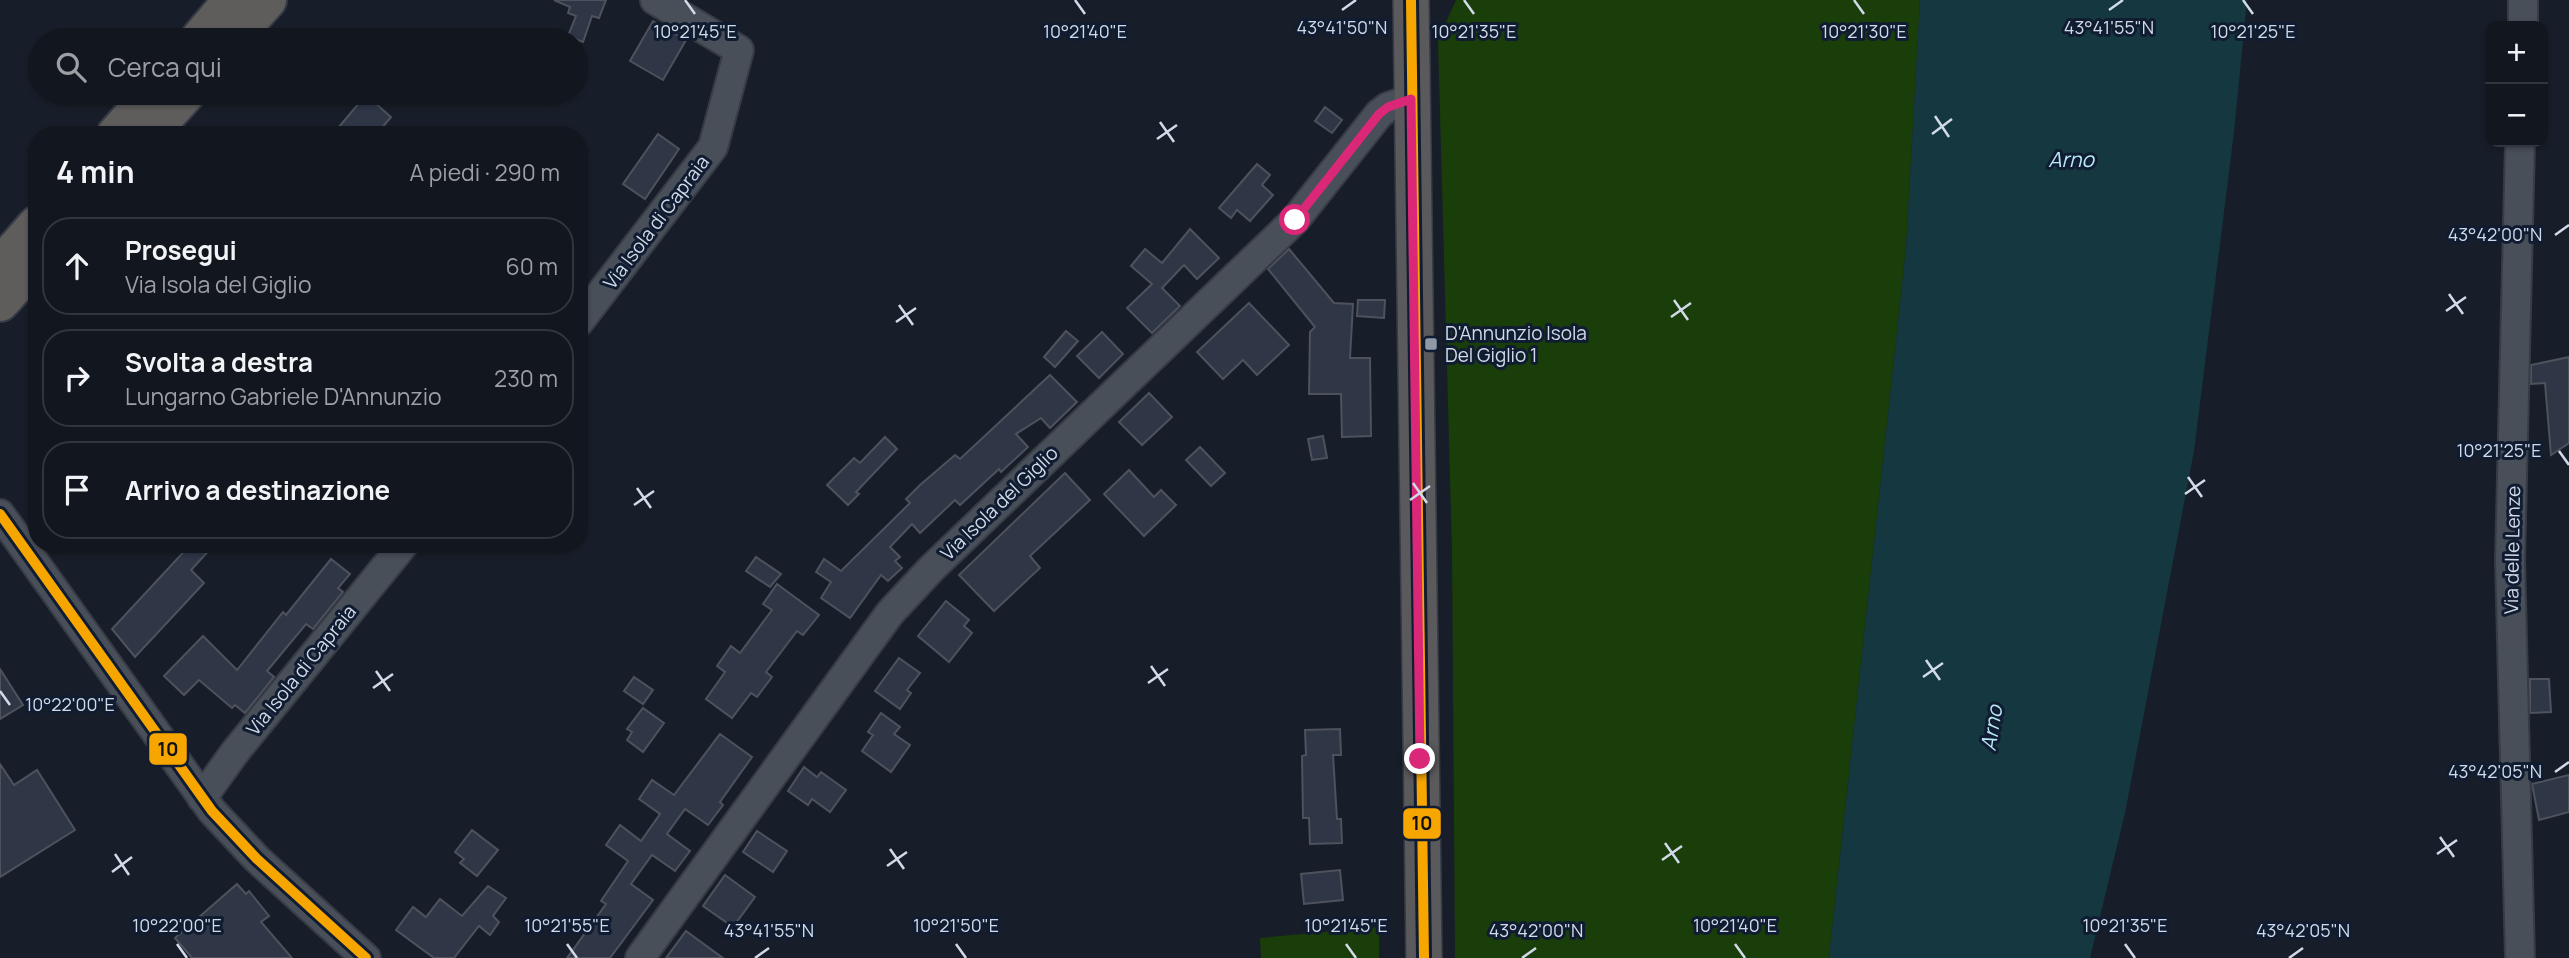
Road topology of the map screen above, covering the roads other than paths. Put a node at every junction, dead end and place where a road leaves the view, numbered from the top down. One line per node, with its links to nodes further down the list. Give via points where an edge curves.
1 (233, 0): 7 (highway)
2 (267, 0): 8 (highway)
3 (655, 0): 19 (street, Via Isola di Capraia, via 739,50 713,147)
4 (1411, 0): 9 (main road)
5 (2523, 0): 6 (street)
6 (2522, 21)
7 (208, 28)
8 (242, 28)
9 (1411, 99): 24 (street, Via Isola del Giglio, via 1379,114 1295,220 930,569 890,613); 25 (main road)
10 (142, 105): 12 (highway)
11 (175, 105): 13 (highway)
12 (124, 126)
13 (156, 126)
14 (2520, 147): 26 (street, Via delle Lenze, via 2510,560)
15 (28, 235): 16 (highway)
16 (0, 267)
17 (28, 271): 18 (highway)
18 (0, 302)
19 (588, 310)
20 (0, 514): 22 (street)
21 (397, 553): 22 (street, Via Isola di Capraia, via 234,752)
22 (202, 798): 23 (street, via 257,859)
23 (366, 958)
24 (640, 958)
25 (1424, 958)
26 (2520, 958)

